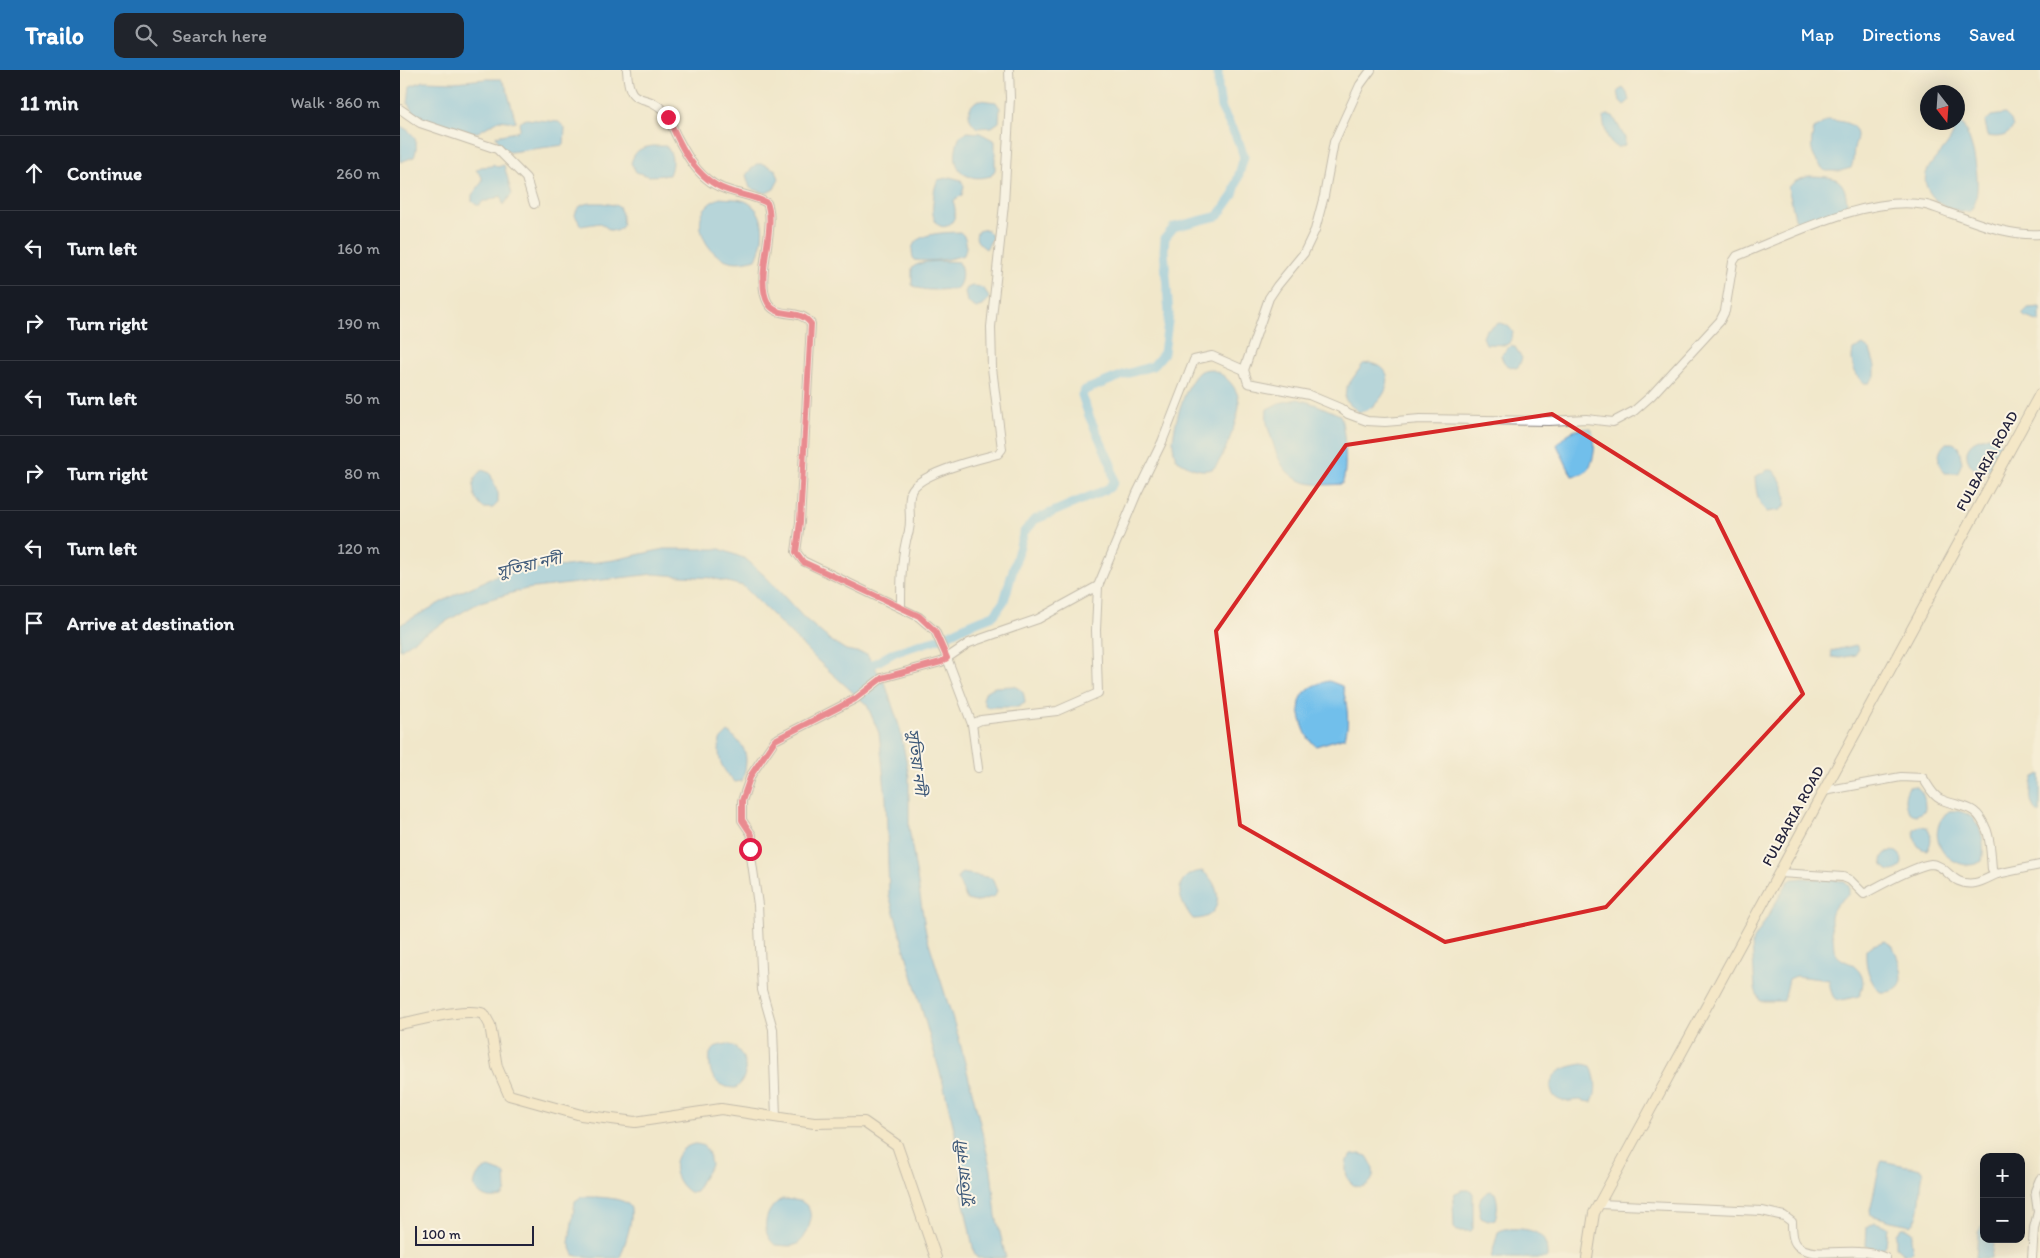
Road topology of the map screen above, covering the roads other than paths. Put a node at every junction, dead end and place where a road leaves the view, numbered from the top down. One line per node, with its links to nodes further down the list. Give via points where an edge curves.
1 (627, 70): 10 (street, via 628,88 632,94 663,110 688,156 706,178 728,191 767,203 765,294 769,305 780,313 802,315 811,324 796,552 803,562)
2 (1009, 70): 10 (street, via 1004,204 991,327 992,368 1002,449 998,454 929,476 912,490 909,532 903,558)
3 (1371, 70): 7 (street, via 1360,85 1334,142 1315,230 1304,253 1269,298)
4 (400, 109): 5 (street, via 420,123 497,149 526,178)
5 (534, 204)
6 (2040, 234): 7 (street, via 2004,232 1928,205 1906,203 1865,208 1737,256 1733,262 1726,311 1720,321 1651,396 1634,411 1613,422 1586,419 1367,420 1309,395 1248,383)
7 (1244, 370): 9 (street, via 1212,356 1194,360 1162,442 1137,492)
8 (2040, 394): 14 (main road, FULBARIA ROAD)
9 (1098, 586): 11 (street, via 1038,619 968,642); 12 (street, via 1098,693 1057,711 981,720)
10 (901, 607): 11 (street, via 919,616 935,631)
11 (947, 658): 12 (street); 19 (street, via 882,678 855,699 775,740 751,775 742,801 742,820 752,835 750,849 758,905 762,990 773,1029)
12 (972, 724): 13 (street)
13 (978, 768)
14 (1824, 792): 16 (main road, FULBARIA ROAD); 17 (street, via 1901,777 1923,778 1940,799 1961,804 1975,812 1987,831 1992,870)
15 (2040, 865): 17 (street)
16 (1780, 873): 17 (street, via 1843,877 1864,894 1932,864 1958,883 1976,883); 21 (main road, FULBARIA ROAD)
17 (1997, 874)
18 (400, 1024): 19 (main road, via 450,1014 478,1011 484,1014 490,1025 497,1067 509,1095 581,1116 635,1122 721,1109)
19 (776, 1118): 22 (main road, via 814,1123 864,1122 897,1146)
20 (2040, 1179): 25 (street, via 2035,1191 2038,1212)
21 (1599, 1204): 23 (main road, FULBARIA ROAD, via 1594,1213); 24 (street, via 1733,1210 1784,1216 1792,1222 1796,1245 1804,1250 1858,1252)
22 (936, 1258)
23 (1587, 1258)
24 (1886, 1258)
25 (2032, 1258)

